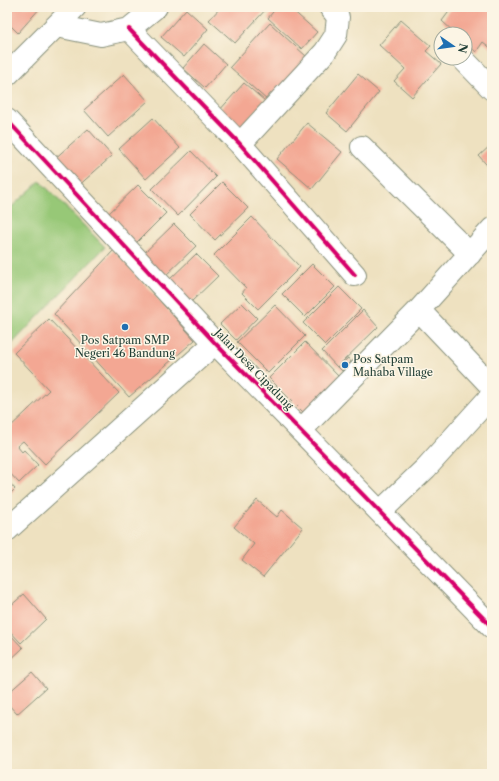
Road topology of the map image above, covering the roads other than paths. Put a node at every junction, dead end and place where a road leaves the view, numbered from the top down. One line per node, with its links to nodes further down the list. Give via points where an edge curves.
1 (75, 7): 4 (street)
2 (156, 7): 5 (street)
3 (330, 7): 10 (street, via 338,17 336,35 325,52)
4 (58, 26): 5 (street, via 101,35); 7 (street)
5 (129, 29): 10 (street)
6 (470, 66): 8 (street)
7 (7, 75)
8 (492, 89)
9 (7, 120): 16 (street, Jalan Desa Cipadung)
10 (240, 144): 14 (street)
11 (362, 146): 13 (street)
12 (492, 229): 13 (street)
13 (470, 254): 15 (street)
14 (355, 275)
15 (419, 310): 17 (street); 19 (street)
16 (215, 342): 19 (street, Jalan Desa Cipadung); 21 (street)
17 (492, 387)
18 (492, 395): 20 (street, via 426,468)
19 (301, 430): 20 (street, Jalan Desa Cipadung)
20 (380, 512): 22 (street, Jalan Desa Cipadung)
21 (7, 530)
22 (492, 627)

